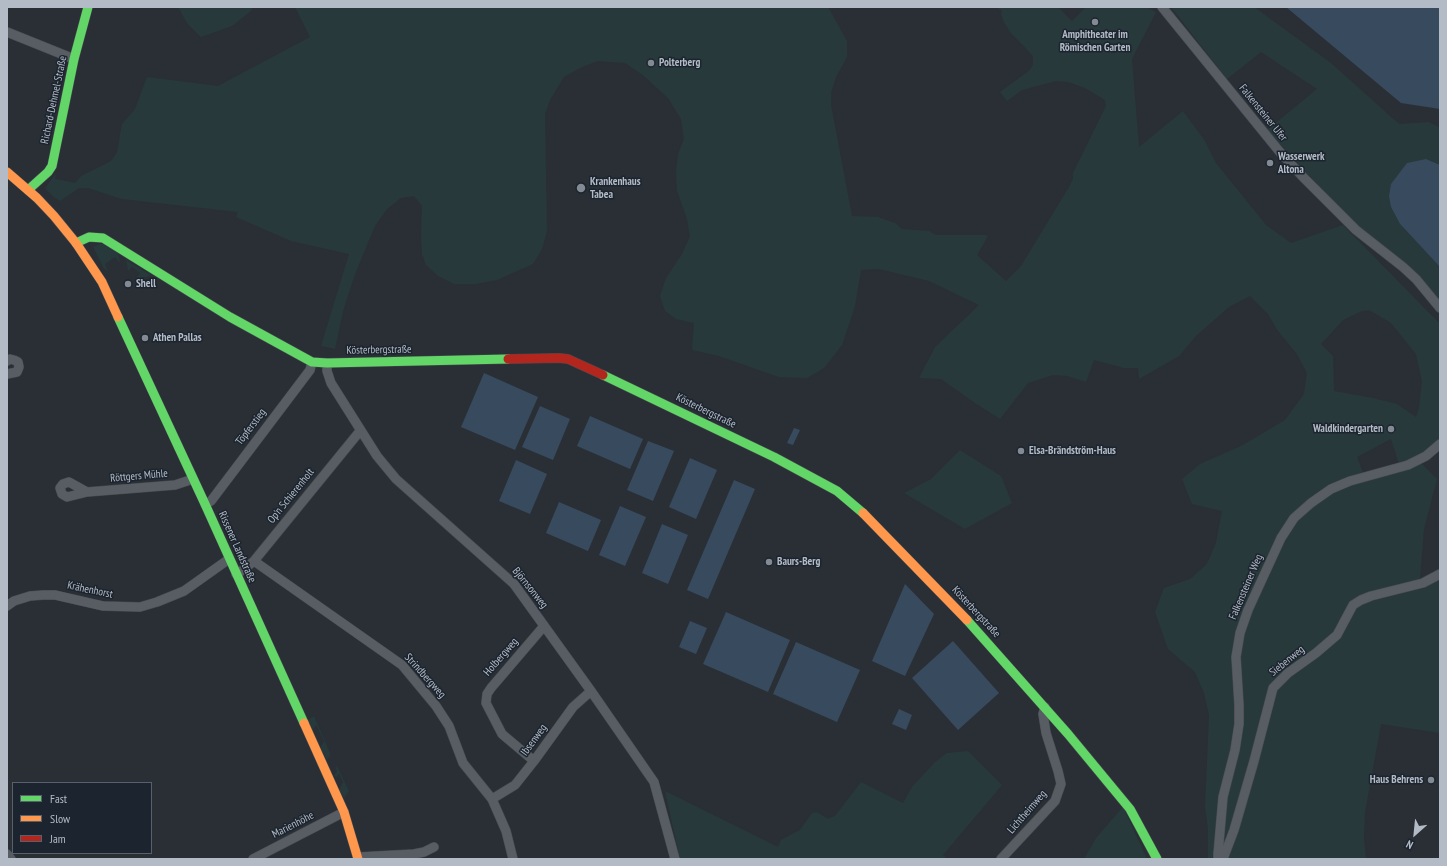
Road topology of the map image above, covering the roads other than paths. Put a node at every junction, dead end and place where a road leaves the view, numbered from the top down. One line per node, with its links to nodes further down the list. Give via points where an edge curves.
1 (88, 7): 4 (street, Richard-Dehmel-Straße)
2 (1162, 7): 8 (street, Falkensteiner Ufer, via 1303,178 1351,226 1411,275)
3 (7, 32): 4 (street)
4 (74, 59): 6 (street, Richard-Dehmel-Straße, via 52,166)
5 (7, 172): 6 (street, Rissener Landstraße)
6 (28, 190): 7 (street, Rissener Landstraße, via 54,216)
7 (79, 247): 10 (street, Kösterbergstraße, via 97,241 107,241 230,317); 15 (street, Rissener Landstraße, via 102,282)
8 (1440, 308)
9 (7, 361): 12 (street, via 10,359 18,362 19,367 16,372)
10 (312, 362): 11 (street, Kösterbergstraße); 17 (street, Töpferstieg, via 310,370 211,501)
11 (327, 363): 13 (street, Björnsonweg, via 331,383); 25 (street, Kösterbergstraße, via 564,358 774,457 849,500 914,564)
12 (7, 374)
13 (360, 431): 19 (street, Op'n Schierenholt); 23 (street, Björnsonweg, via 396,479 514,584)
14 (1440, 444): 38 (street, Falkensteiner Weg, via 1426,456 1408,465 1331,489 1294,518 1281,538 1248,610 1239,639 1236,657 1239,724 1223,797)
15 (193, 479): 16 (street, Röttgers Mühle, via 175,485); 17 (street, Rissener Landstraße)
16 (87, 492)
17 (205, 504): 18 (street, Rissener Landstraße)
18 (229, 559): 20 (street, Rissener Landstraße); 22 (street, Krähenhorst, via 184,591 140,607 103,606 55,595 30,596)
19 (254, 561): 20 (street, Op'n Schierenholt); 27 (street, Strindbergweg, via 402,666 436,706 449,726 463,763)
20 (236, 574): 28 (street, Rissener Landstraße)
21 (1440, 574): 39 (street, Siebenweg, via 1423,583 1371,596 1353,605 1337,635 1273,688 1234,830)
22 (7, 606)
23 (544, 626): 24 (street, Björnsonweg); 26 (street, Holbergweg, via 491,688 486,703 502,734)
24 (591, 691): 26 (street, Ibsenweg, via 573,707); 35 (street, Björnsonweg, via 654,782)
25 (1045, 707): 36 (street, Lichtheimweg, via 1043,714 1046,733 1061,784 1055,801); 37 (street, Kösterbergstraße, via 1130,809)
26 (534, 761): 27 (street, Ibsenweg, via 515,785)
27 (492, 799): 34 (street, Strindbergweg, via 506,830)
28 (344, 812): 31 (street, Rissener Landstraße); 33 (street, Marienhöhe)
29 (434, 847): 31 (street, via 414,854)
30 (7, 854): 32 (street)
31 (358, 858)
32 (11, 859)
33 (253, 859)
34 (513, 859)
35 (675, 859)
36 (1001, 859)
37 (1157, 859)
38 (1218, 859)
39 (1223, 859)

